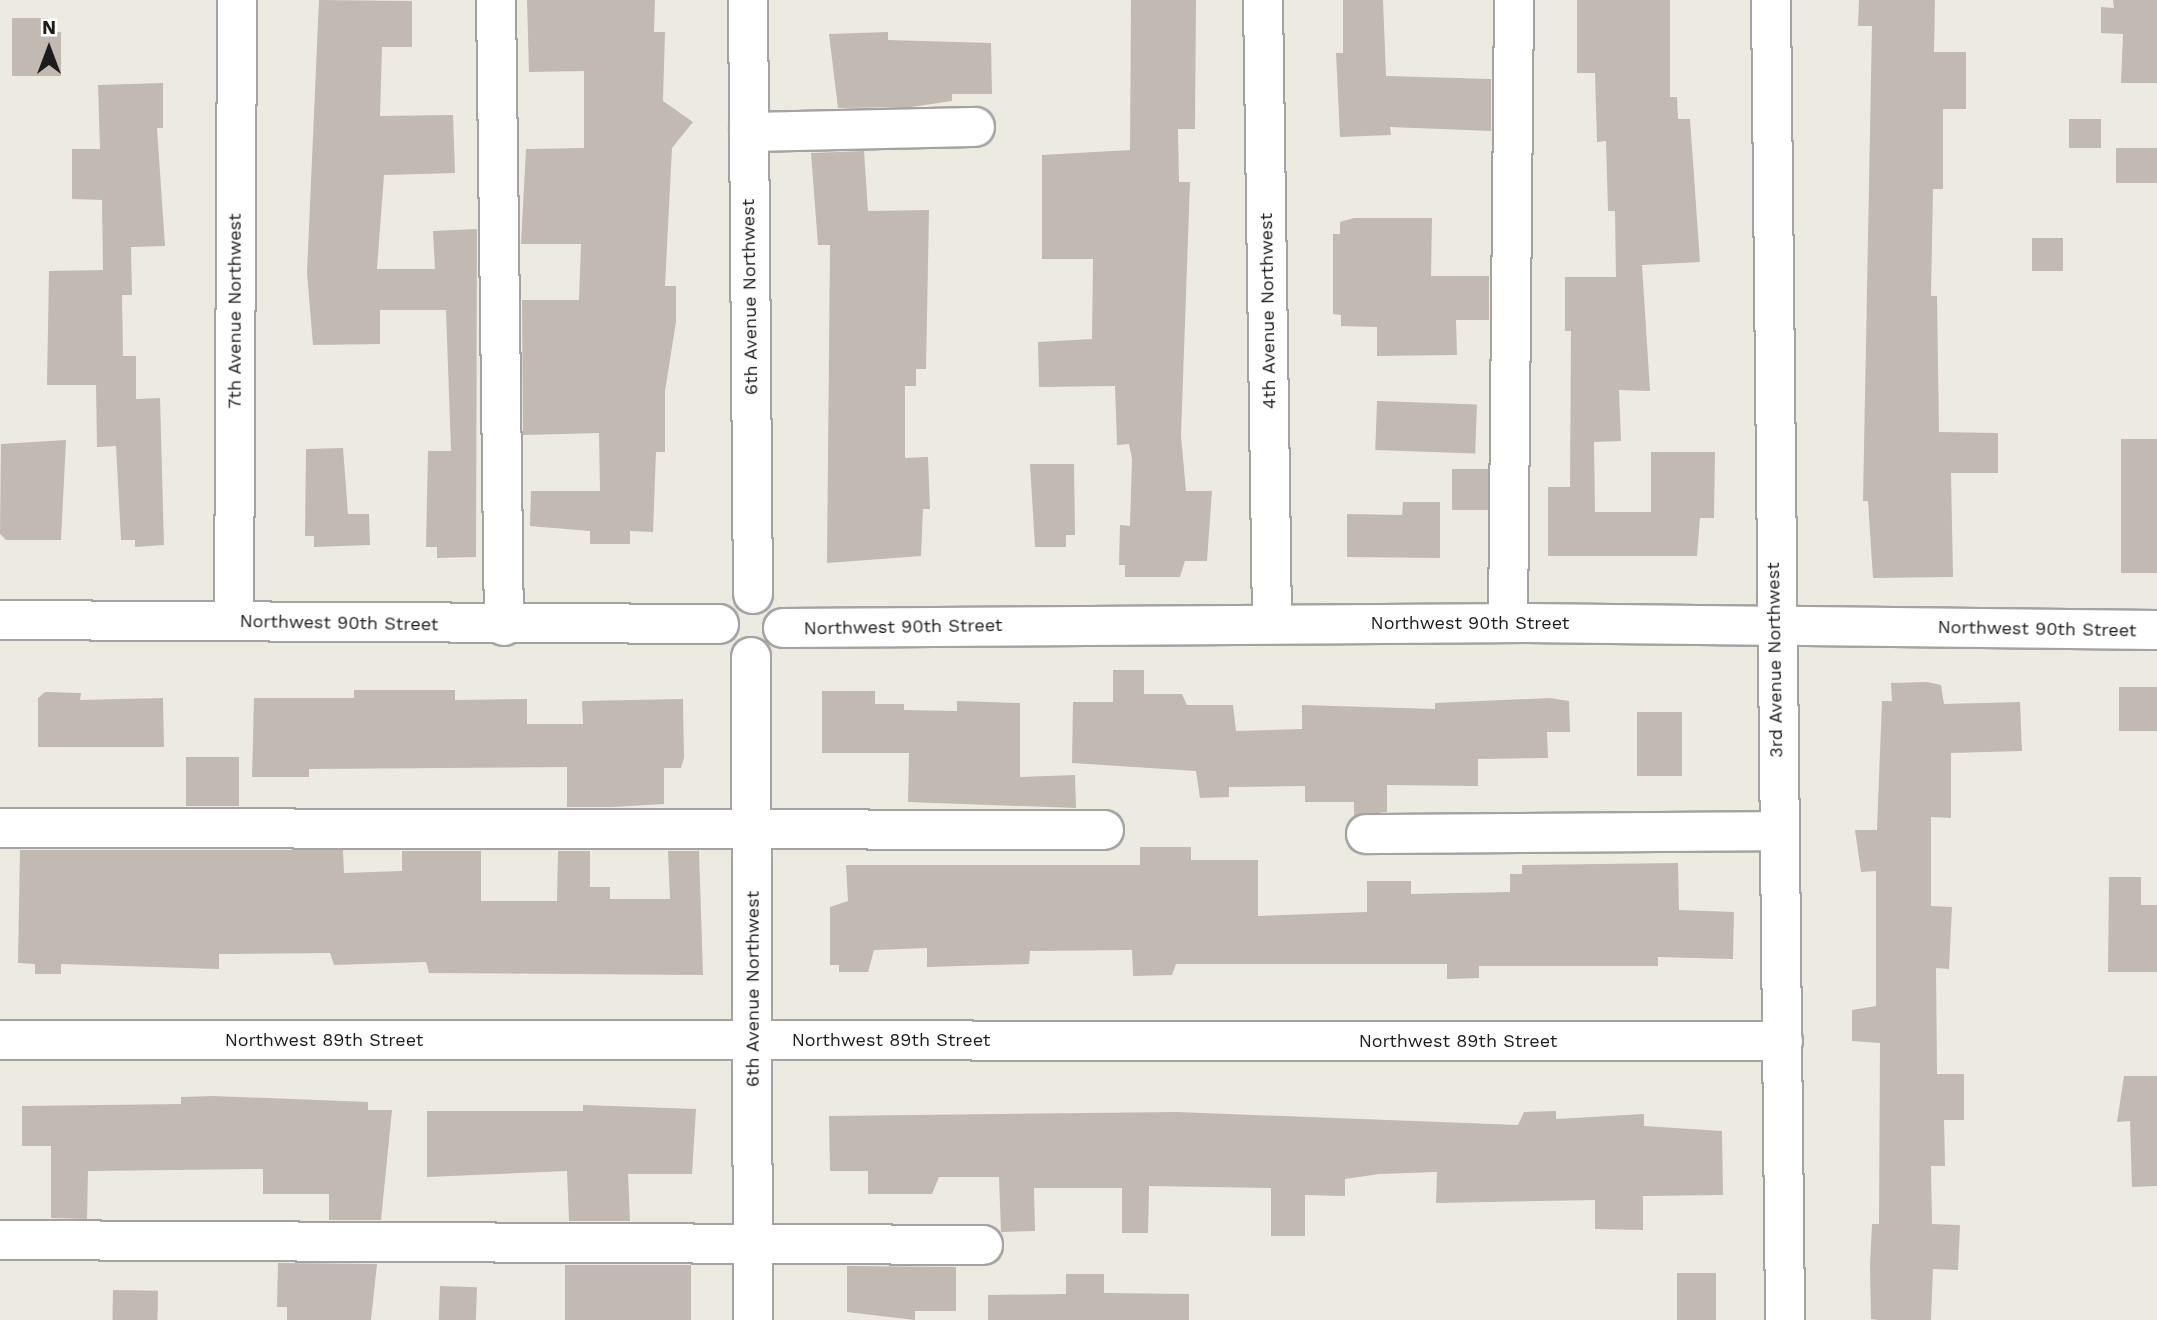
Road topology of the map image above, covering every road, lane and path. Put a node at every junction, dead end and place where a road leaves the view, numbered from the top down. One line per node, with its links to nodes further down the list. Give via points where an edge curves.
1 (237, 0): 11 (street, 7th Avenue Northwest)
2 (496, 0): 16 (street)
3 (748, 0): 8 (street, 6th Avenue Northwest)
4 (1264, 0): 12 (street, 4th Avenue Northwest)
5 (1514, 0): 13 (street)
6 (1771, 0): 15 (street, 3rd Avenue Northwest)
7 (975, 127): 8 (street)
8 (749, 132): 9 (street, 6th Avenue Northwest)
9 (753, 594): 14 (street, via 730,602); 17 (street, via 777,607)
10 (0, 620): 11 (street, Northwest 90th Street)
11 (234, 621): 16 (street, Northwest 90th Street)
12 (1272, 623): 13 (street, Northwest 90th Street); 17 (street, Northwest 90th Street)
13 (1508, 623): 15 (street, Northwest 90th Street)
14 (719, 624): 16 (street, Northwest 90th Street); 19 (street, via 728,648)
15 (1774, 625): 18 (street, Northwest 90th Street); 23 (street, 3rd Avenue Northwest)
16 (504, 626)
17 (783, 628): 19 (street, via 775,648)
18 (2157, 630)
19 (751, 657): 22 (street, 6th Avenue Northwest)
20 (0, 828): 22 (street)
21 (1104, 830): 22 (street)
22 (751, 831): 26 (street, 6th Avenue Northwest)
23 (1778, 831): 24 (street); 27 (street, 3rd Avenue Northwest)
24 (1366, 834)
25 (0, 1040): 26 (street, Northwest 89th Street)
26 (753, 1040): 27 (street, Northwest 89th Street); 30 (street, 6th Avenue Northwest)
27 (1783, 1041): 32 (street, 3rd Avenue Northwest)
28 (0, 1240): 30 (street)
29 (983, 1245): 30 (street)
30 (753, 1246): 31 (street, 6th Avenue Northwest)
31 (753, 1320)
32 (1785, 1320)

